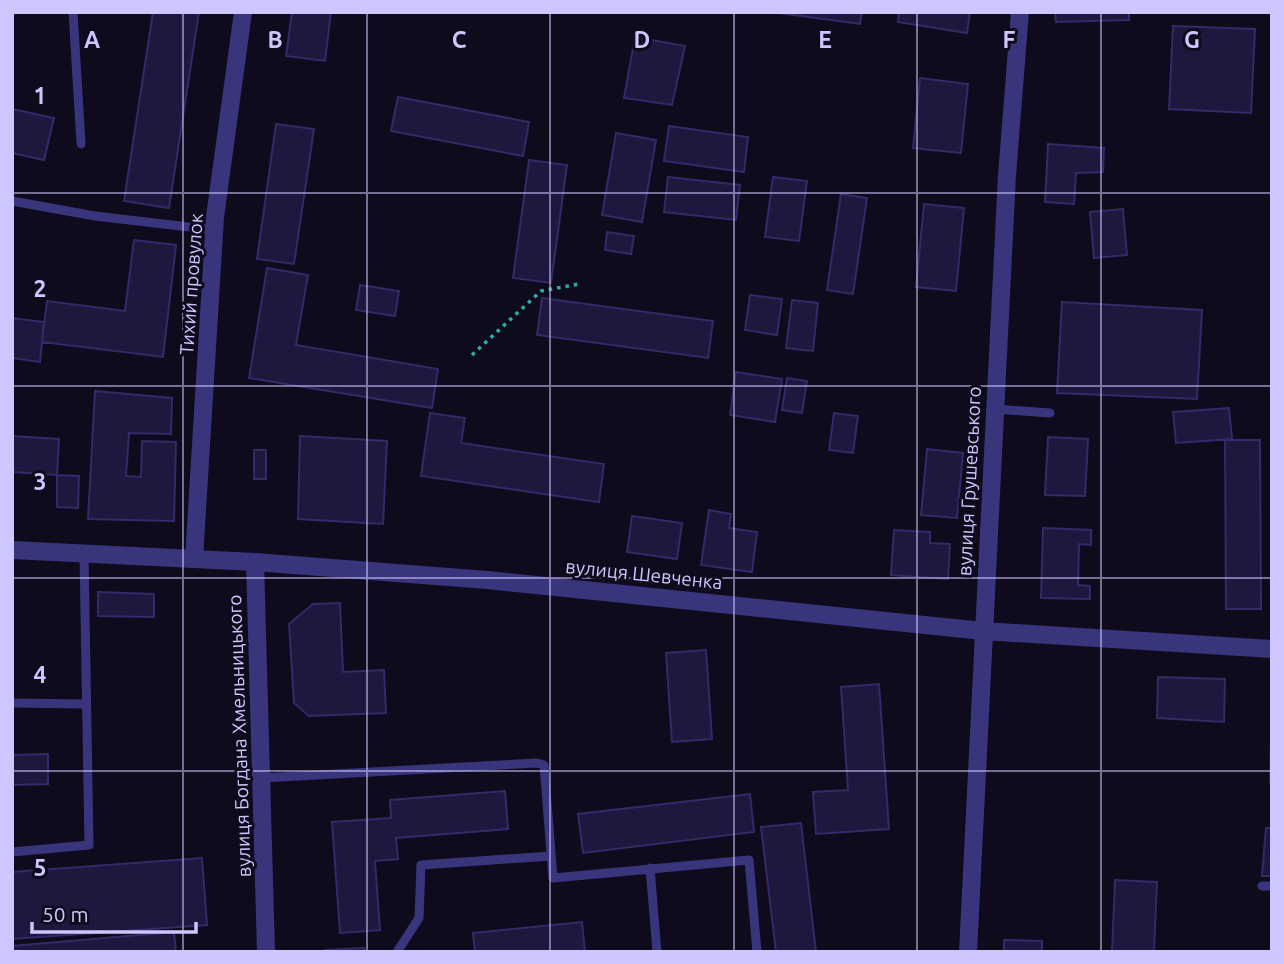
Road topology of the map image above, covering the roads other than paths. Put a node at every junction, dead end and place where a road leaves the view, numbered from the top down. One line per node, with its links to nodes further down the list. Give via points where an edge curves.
1 (73, 12): 4 (lane)
2 (243, 12): 6 (street, Тихий провулок)
3 (1020, 12): 7 (street, вулиця Грушевського)
4 (81, 144)
5 (12, 201): 6 (lane)
6 (215, 230): 11 (street, Тихий провулок)
7 (994, 409): 8 (lane); 13 (street, вулиця Грушевського)
8 (1050, 413)
9 (12, 550): 10 (street, вулиця Шевченка)
10 (84, 554): 11 (street, вулиця Шевченка); 16 (lane)
11 (194, 559): 12 (street, вулиця Шевченка)
12 (255, 562): 13 (street, вулиця Шевченка, via 487,579); 17 (street, вулиця Богдана Хмельницького)
13 (983, 631): 14 (street, вулиця Шевченка); 25 (street, вулиця Грушевського)
14 (1272, 649)
15 (12, 703): 16 (lane)
16 (84, 704): 18 (lane, via 89,845)
17 (261, 778): 19 (lane, via 537,763 544,765); 21 (street, вулиця Богдана Хмельницького)
18 (12, 852)
19 (551, 856): 20 (lane, via 553,878); 22 (lane, via 421,865 419,918)
20 (650, 868): 23 (lane); 24 (lane, via 749,860)
21 (266, 952)
22 (397, 952)
23 (657, 952)
24 (757, 952)
25 (968, 952)

